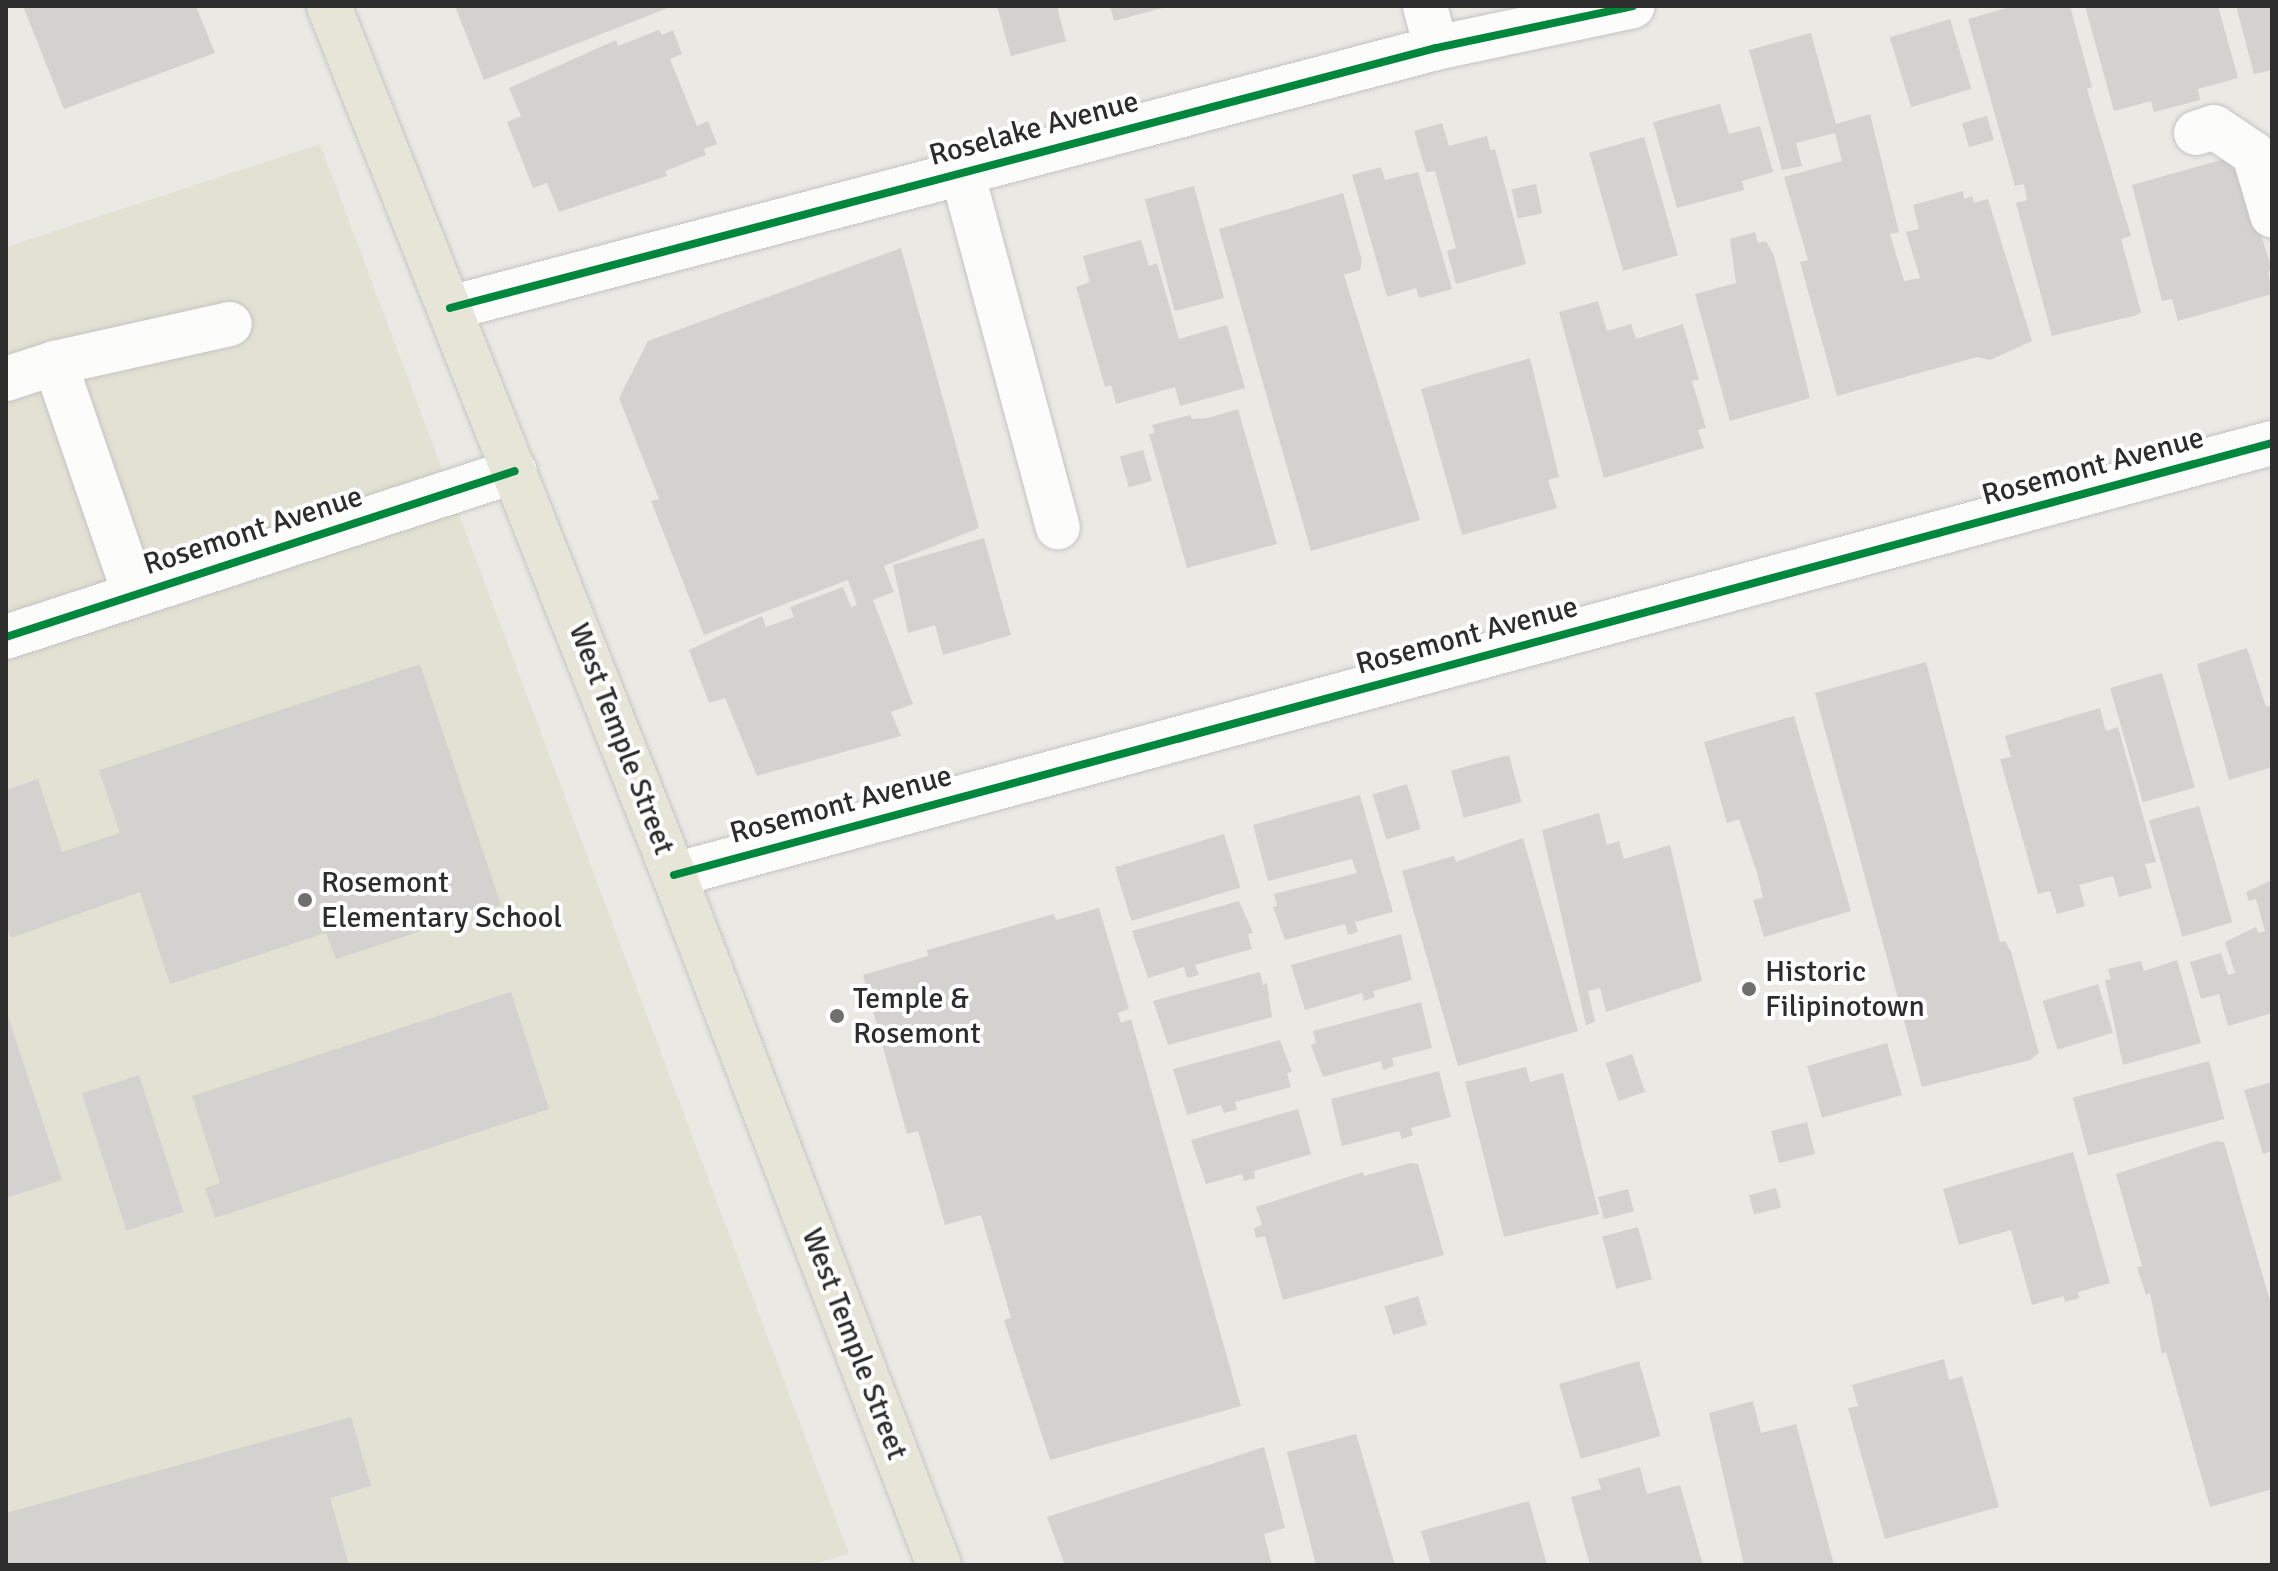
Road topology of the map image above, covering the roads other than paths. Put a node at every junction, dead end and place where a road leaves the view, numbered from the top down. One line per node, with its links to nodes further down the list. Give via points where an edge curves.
1 (329, 6): 8 (main road, West Temple Street)
2 (1425, 6): 4 (street)
3 (1633, 6): 4 (street, Roselake Avenue)
4 (1436, 48): 6 (street, Roselake Avenue)
5 (2196, 133): 7 (street, via 2214,127 2254,154)
6 (962, 172): 8 (street, Roselake Avenue); 14 (street)
7 (2272, 215)
8 (450, 308): 13 (main road, West Temple Street)
9 (230, 324): 10 (street)
10 (55, 363): 11 (street); 15 (street)
11 (6, 379)
12 (2272, 443): 17 (street, Rosemont Avenue)
13 (515, 471): 15 (street, Rosemont Avenue); 17 (main road, West Temple Street)
14 (1058, 527)
15 (135, 595): 16 (street, Rosemont Avenue)
16 (6, 637)
17 (674, 875): 18 (main road, West Temple Street)
18 (939, 1565)

